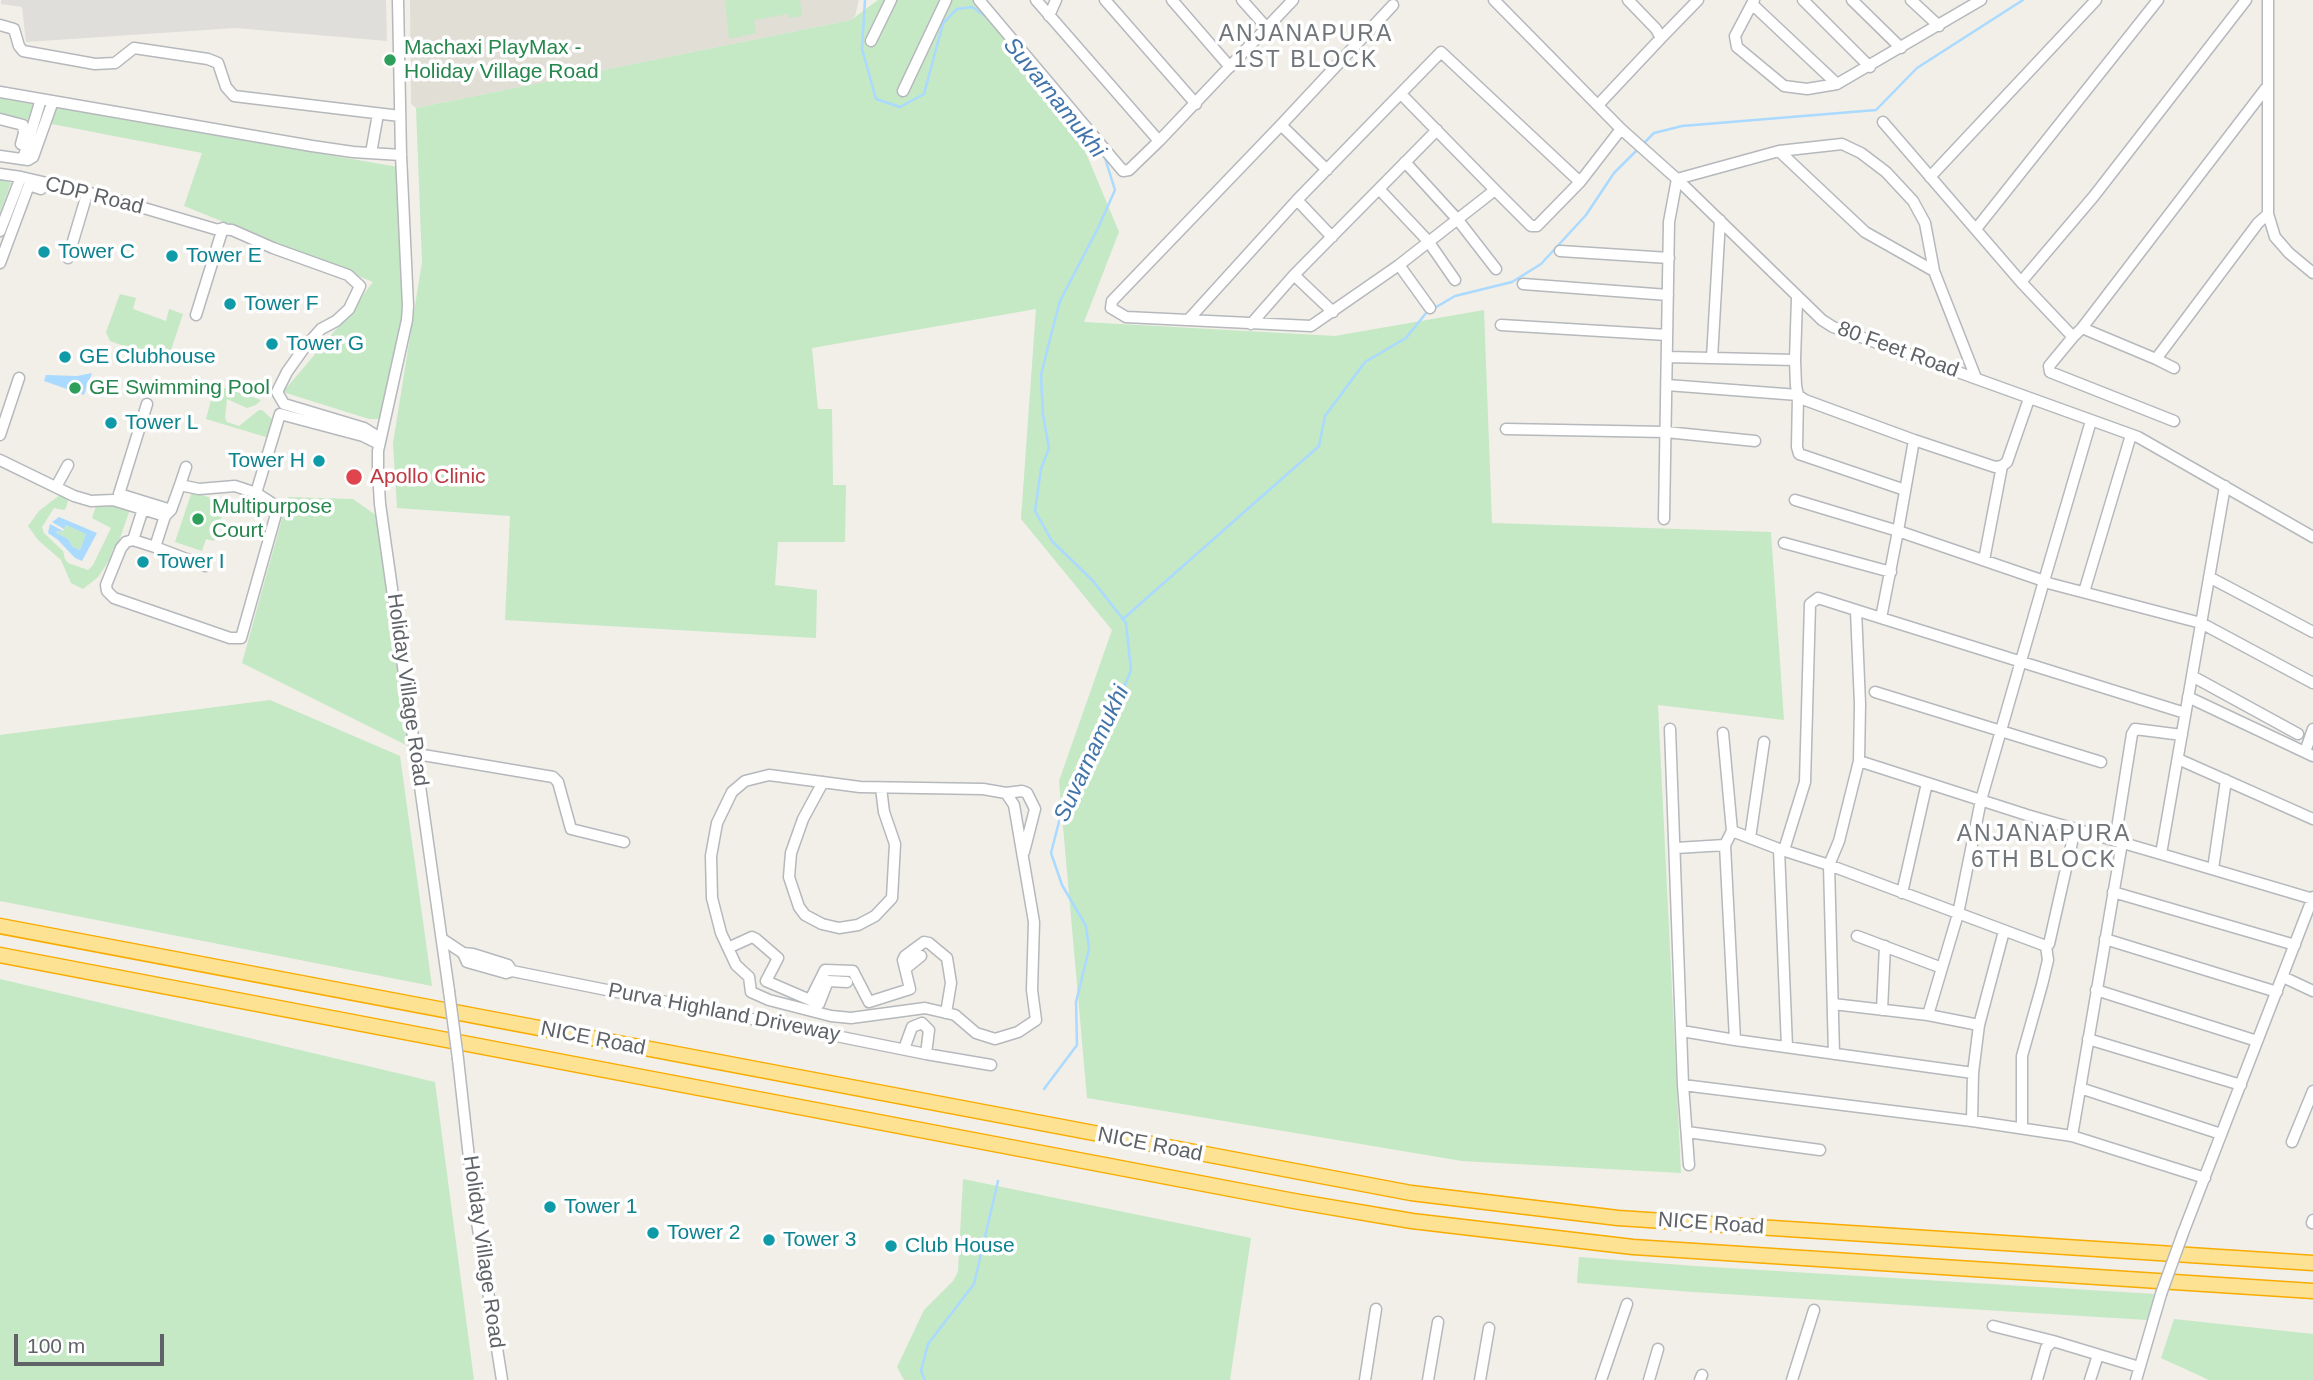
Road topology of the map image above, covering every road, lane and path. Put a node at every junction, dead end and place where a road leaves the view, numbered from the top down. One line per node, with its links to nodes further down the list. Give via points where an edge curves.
1 (398, 0): 45 (street, Holiday Village Road)
2 (891, 0): 32 (street)
3 (946, 0): 38 (street)
4 (979, 0): 51 (street, via 1123,171)
5 (1036, 0): 27 (street)
6 (1056, 0): 27 (street)
7 (1105, 0): 42 (street)
8 (1172, 0): 34 (street)
9 (1242, 0): 30 (street)
10 (1293, 0): 30 (street)
11 (1494, 0): 43 (street, 80 Feet Road)
12 (1628, 0): 26 (street)
13 (1646, 0): 26 (street)
14 (1698, 0): 31 (street)
15 (1803, 0): 35 (street)
16 (1852, 0): 33 (street)
17 (1911, 0): 29 (street)
18 (1981, 0): 25 (street)
19 (2096, 0): 61 (street)
20 (2158, 0): 72 (street)
21 (2246, 0): 86 (street)
22 (2267, 0): 37 (street)
23 (1393, 2): 48 (street)
24 (1753, 2): 36 (street); 36 (street, via 1735,36 1737,47 1784,86 1807,89)
25 (1967, 3): 29 (street)
26 (1637, 9): 31 (street)
27 (1049, 16): 51 (street)
28 (0, 25): 44 (street, via 14,29 23,51 95,64 115,63 134,48 208,58 218,63 234,96)
29 (1939, 26): 33 (street)
30 (1267, 28): 34 (street)
31 (1661, 38): 43 (street)
32 (872, 41)
33 (1901, 48): 35 (street)
34 (1230, 67): 42 (street)
35 (1870, 67): 36 (street)
36 (1837, 84)
37 (2266, 88): 68 (street); 96 (street)
38 (902, 91)
39 (0, 92): 41 (street)
40 (1402, 95): 50 (street); 58 (street); 63 (street, via 1441,52)
41 (47, 100): 53 (street); 56 (street, via 33,157)
42 (1196, 104): 51 (street)
43 (1598, 105): 49 (street, 80 Feet Road)
44 (378, 114): 45 (street); 53 (street)
45 (400, 116): 54 (street, Holiday Village Road)
46 (0, 119): 56 (street, via 23,125)
47 (1883, 122): 61 (street)
48 (1282, 125): 58 (street); 93 (street, via 1112,301 1111,308 1126,317)
49 (1621, 129): 62 (street, 80 Feet Road); 63 (street)
50 (1437, 130): 57 (street); 65 (street)
51 (1159, 141)
52 (1779, 151): 62 (street); 82 (street, via 1865,232); 82 (street, via 1842,144 1861,153 1913,201 1925,223)
53 (372, 153): 54 (street)
54 (401, 155): 117 (street, Holiday Village Road, via 407,320)
55 (0, 156): 56 (street)
56 (20, 159)
57 (1405, 162): 64 (street); 69 (street)
58 (1327, 170): 67 (street)
59 (0, 174): 60 (street)
60 (21, 177): 66 (street, CDP Road); 73 (street, CDP Road)
61 (1930, 177): 72 (street)
62 (1677, 178): 70 (street, 80 Feet Road); 78 (street, via 1669,222)
63 (1580, 182): 65 (street, via 1537,226 1531,226)
64 (1378, 189): 74 (street); 75 (street)
65 (1494, 190): 69 (street)
66 (88, 194): 71 (street, CDP Road); 77 (street); 79 (street, via 73,198 29,185)
67 (1297, 200): 74 (street); 93 (street)
68 (2268, 214): 83 (street, via 2275,237); 101 (street)
69 (1458, 220): 75 (street); 81 (street)
70 (1720, 220): 89 (street, 80 Feet Road); 100 (street)
71 (223, 228): 92 (street); 117 (street, CDP Road, via 341,271 360,286 349,309 304,348 277,391 284,404 364,428)
72 (1976, 229): 86 (street)
73 (0, 231)
74 (1332, 237): 84 (street)
75 (1428, 241): 80 (street); 85 (street)
76 (1560, 251): 78 (street)
77 (68, 258)
78 (1669, 258): 88 (street)
79 (0, 263)
80 (1399, 265): 90 (street); 91 (street)
81 (1496, 269)
82 (1934, 271): 105 (street)
83 (2313, 273)
84 (1294, 275): 91 (street); 94 (street)
85 (1455, 280)
86 (2021, 282): 98 (street)
87 (1523, 284): 88 (street)
88 (1668, 295): 97 (street)
89 (1797, 298): 102 (street); 105 (street, 80 Feet Road, via 1833,327)
90 (1430, 307)
91 (1333, 312): 94 (street, via 1311,326)
92 (196, 315)
93 (1189, 319): 94 (street)
94 (1251, 324)
95 (1501, 325): 97 (street)
96 (2082, 328): 98 (street); 101 (street)
97 (1667, 335): 99 (street)
98 (2073, 337): 111 (street, via 2049,366 2050,372)
99 (1667, 357): 100 (street); 106 (street)
100 (1712, 358): 102 (street)
101 (2157, 359): 103 (street)
102 (1795, 360): 107 (street)
103 (2174, 368)
104 (19, 378): 114 (street)
105 (1976, 379): 108 (street, 80 Feet Road)
106 (1667, 385): 107 (street); 113 (street)
107 (1798, 395): 116 (street); 126 (street, via 1799,454)
108 (2029, 398): 110 (street, 80 Feet Road); 121 (street)
109 (148, 404): 130 (street, via 119,494)
110 (2091, 421): 115 (street, 80 Feet Road); 141 (street)
111 (2174, 421)
112 (1506, 429): 113 (street)
113 (1666, 432): 118 (street); 131 (street)
114 (0, 435)
115 (2131, 435): 124 (street, 80 Feet Road); 142 (street)
116 (1914, 440): 121 (street); 126 (street)
117 (380, 441): 127 (street, via 280,414); 160 (street, Holiday Village Road, via 380,504)
118 (1755, 441)
119 (0, 460): 125 (street)
120 (68, 465): 125 (street)
121 (2002, 466): 137 (street)
122 (186, 467): 123 (street)
123 (180, 485): 127 (street, via 199,489 235,486); 130 (street)
124 (2225, 486): 133 (street, 80 Feet Road); 140 (street)
125 (56, 487): 129 (street, via 91,501 113,500)
126 (1905, 490): 132 (street)
127 (256, 493): 134 (street, via 278,507 240,638 208,631 107,592 121,548)
128 (1795, 500): 132 (street)
129 (143, 509): 130 (street); 134 (street)
130 (168, 513): 136 (street)
131 (1664, 519)
132 (1898, 531): 137 (street); 139 (street)
133 (2313, 537)
134 (133, 540): 136 (street)
135 (1784, 543): 139 (street)
136 (155, 547): 138 (street)
137 (1984, 560): 141 (street)
138 (205, 566)
139 (1891, 572): 144 (street)
140 (2209, 578): 145 (street); 146 (street)
141 (2044, 581): 142 (street); 147 (street)
142 (2084, 592): 145 (street)
143 (1856, 610): 144 (street); 163 (street); 179 (street, via 1818,598 1810,604 1805,782)
144 (1881, 618): 147 (street)
145 (2201, 623): 148 (street); 149 (street)
146 (2313, 632)
147 (2021, 663): 152 (street); 155 (street)
148 (2192, 676): 151 (street); 157 (street)
149 (2313, 683)
150 (1875, 692): 155 (street)
151 (2188, 697): 152 (street); 161 (street)
152 (2186, 713): 158 (street)
153 (1670, 729): 178 (street)
154 (2313, 729): 161 (street)
155 (2001, 732): 164 (street); 170 (street)
156 (1723, 733): 173 (street)
157 (2298, 734)
158 (2182, 735): 162 (street); 176 (street, via 2135,729 2132,734)
159 (1764, 742): 174 (street)
160 (417, 754): 175 (street, via 553,777 571,829); 191 (street, Holiday Village Road)
161 (2309, 754)
162 (2178, 758): 165 (street); 180 (street)
163 (1858, 761): 167 (street); 182 (street)
164 (2101, 762)
165 (2227, 780): 171 (street); 183 (street)
166 (823, 782): 168 (street, Purva Highland Driveway); 168 (street, via 803,819 791,853 789,877 805,915 839,928 875,916 892,898 895,845); 196 (street, Purva Highland Driveway, via 769,775 746,781 732,792 717,822 710,856 712,898)
167 (1927, 783): 170 (street); 185 (street)
168 (881, 788): 169 (street, Purva Highland Driveway)
169 (1006, 793): 181 (street, Purva Highland Driveway, via 1014,805); 181 (street, via 1027,793 1035,808)
170 (1981, 800): 172 (street); 187 (street)
171 (2313, 819)
172 (2075, 829): 176 (street); 195 (street)
173 (1732, 831): 174 (street); 177 (street)
174 (1750, 838): 179 (street)
175 (624, 842)
176 (2119, 842): 180 (street); 184 (street)
177 (1725, 845): 178 (street); 216 (street)
178 (1676, 848): 214 (street)
179 (1781, 849): 182 (street); 218 (street)
180 (2161, 854): 183 (street)
181 (1022, 857): 210 (street, Purva Highland Driveway, via 1034,922 1036,1020 995,1039 976,1033)
182 (1829, 865): 185 (street); 207 (street)
183 (2213, 869): 186 (street)
184 (2113, 892): 192 (street); 193 (street)
185 (1902, 893): 187 (street)
186 (2313, 898): 193 (street)
187 (1958, 914): 189 (street); 199 (street)
188 (0, 926): 237 (highway, NICE Road, via 1424,1195 1618,1218)
189 (2004, 931): 195 (street); 213 (street)
190 (1857, 936): 194 (street)
191 (442, 939): 219 (street, Purva Highland Driveway, via 463,953 508,965 513,971); 249 (street, Holiday Village Road, bridge, via 474,1203)
192 (2105, 939): 203 (street); 205 (street)
193 (2295, 945): 201 (street)
194 (1885, 946): 199 (street); 209 (street)
195 (2046, 946): 229 (street, via 2048,960 2022,1056)
196 (728, 948): 206 (street, via 756,939 778,958 766,981); 208 (street, Purva Highland Driveway, via 748,977 751,992 769,1000 851,1018)
197 (0, 955): 238 (highway, NICE Road, via 1412,1222 1633,1247)
198 (921, 956): 200 (street)
199 (1942, 968): 211 (street)
200 (905, 969): 206 (street, via 910,989 869,1002 853,971 825,970); 210 (street, via 905,956 924,942 947,958 951,983)
201 (2283, 977): 204 (street); 205 (street)
202 (847, 982): 206 (street, via 828,981 819,1004)
203 (2096, 990): 215 (street); 217 (street)
204 (2313, 991)
205 (2277, 992): 217 (street)
206 (810, 1000)
207 (1833, 1004): 209 (street); 221 (street)
208 (925, 1008): 210 (street, Purva Highland Driveway); 212 (street)
209 (1882, 1010): 211 (street)
210 (946, 1013)
211 (1928, 1015): 213 (street)
212 (922, 1023): 219 (street, via 912,1027); 220 (street, via 929,1030)
213 (1979, 1025): 223 (street)
214 (1682, 1031): 216 (street); 225 (street)
215 (2088, 1039): 224 (street); 226 (street)
216 (1735, 1040): 218 (street)
217 (2258, 1041): 224 (street)
218 (1787, 1047): 221 (street)
219 (904, 1049): 220 (street, Purva Highland Driveway)
220 (926, 1054): 222 (street, Purva Highland Driveway)
221 (1834, 1054): 223 (street)
222 (991, 1065)
223 (1973, 1073): 228 (street)
224 (2241, 1084): 231 (street)
225 (1684, 1085): 228 (street); 230 (street)
226 (2080, 1088): 231 (street); 232 (street)
227 (2313, 1091): 233 (street)
228 (1972, 1121): 229 (street)
229 (2022, 1128): 232 (street)
230 (1687, 1132): 234 (street); 235 (street)
231 (2221, 1134): 236 (street)
232 (2072, 1136): 236 (street)
233 (2292, 1142)
234 (1821, 1150)
235 (1689, 1164)
236 (2204, 1178): 248 (street, bridge)
237 (2313, 1263)
238 (2313, 1291)
239 (1627, 1304): 253 (street)
240 (1376, 1310): 250 (street)
241 (1814, 1310): 255 (street)
242 (1438, 1322): 251 (street)
243 (1993, 1325): 245 (street)
244 (1489, 1328): 252 (street)
245 (2053, 1341): 247 (street); 256 (street, via 2046,1348)
246 (1658, 1349): 254 (street)
247 (2098, 1354): 248 (street); 257 (street)
248 (2139, 1367): 258 (street)
249 (502, 1380)
250 (1365, 1380)
251 (1428, 1380)
252 (1480, 1380)
253 (1601, 1380)
254 (1649, 1380)
255 (1792, 1380)
256 (2037, 1380)
257 (2090, 1380)
258 (2136, 1380)

